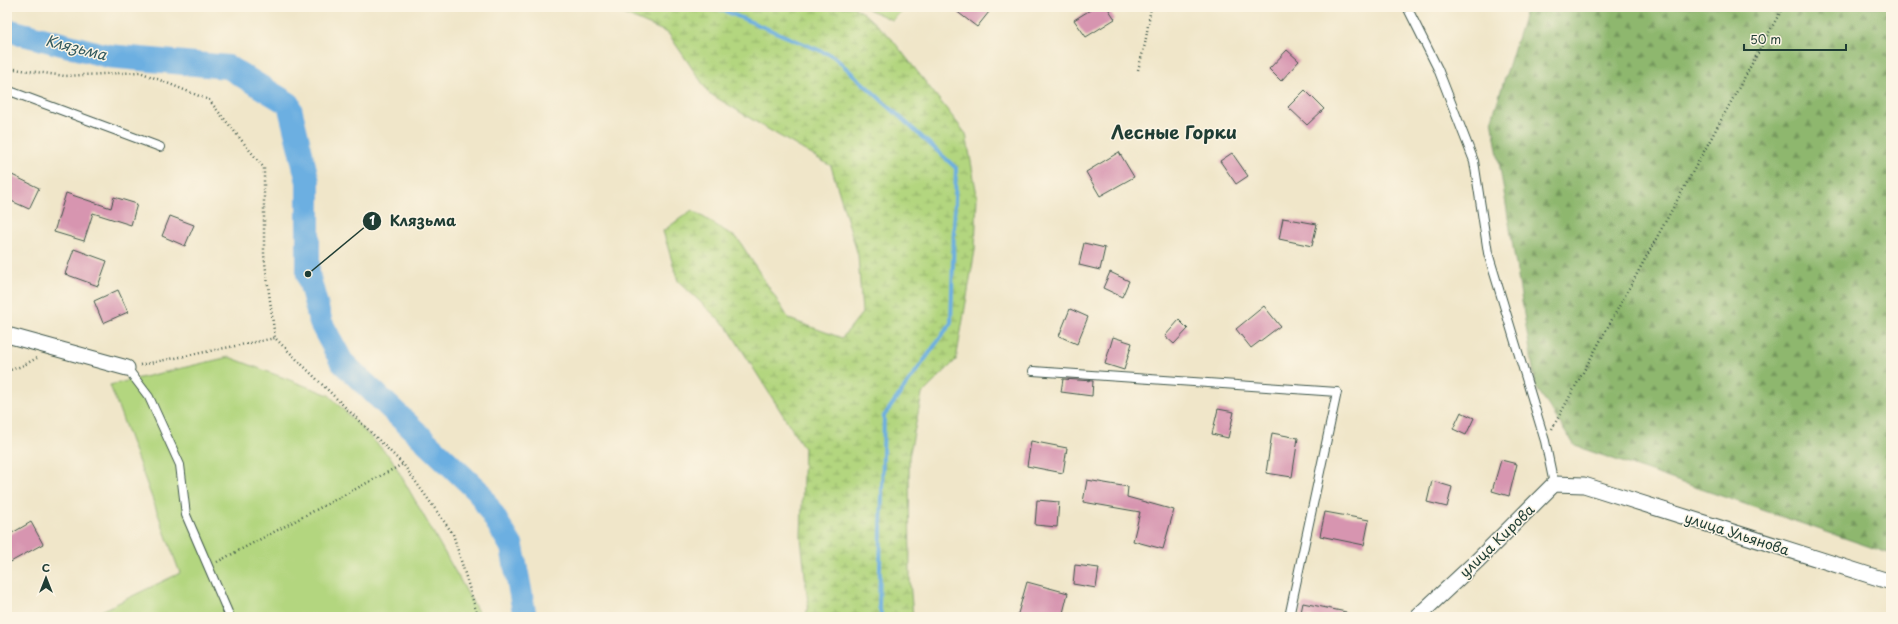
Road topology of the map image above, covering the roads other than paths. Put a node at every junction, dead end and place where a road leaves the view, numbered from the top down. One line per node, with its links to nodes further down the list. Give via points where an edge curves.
1 (1407, 7): 7 (lane, via 1438,70 1474,161 1488,253 1545,441)
2 (7, 90): 3 (lane)
3 (160, 147)
4 (7, 335): 5 (street)
5 (127, 368): 9 (lane, via 149,397 180,465 186,515)
6 (1032, 371): 10 (lane, via 1337,392)
7 (1554, 484): 8 (street, улица Ульянова, via 1584,485); 11 (street, улица Кирова)
8 (1891, 582)
9 (230, 617)
10 (1289, 617)
11 (1417, 617)

